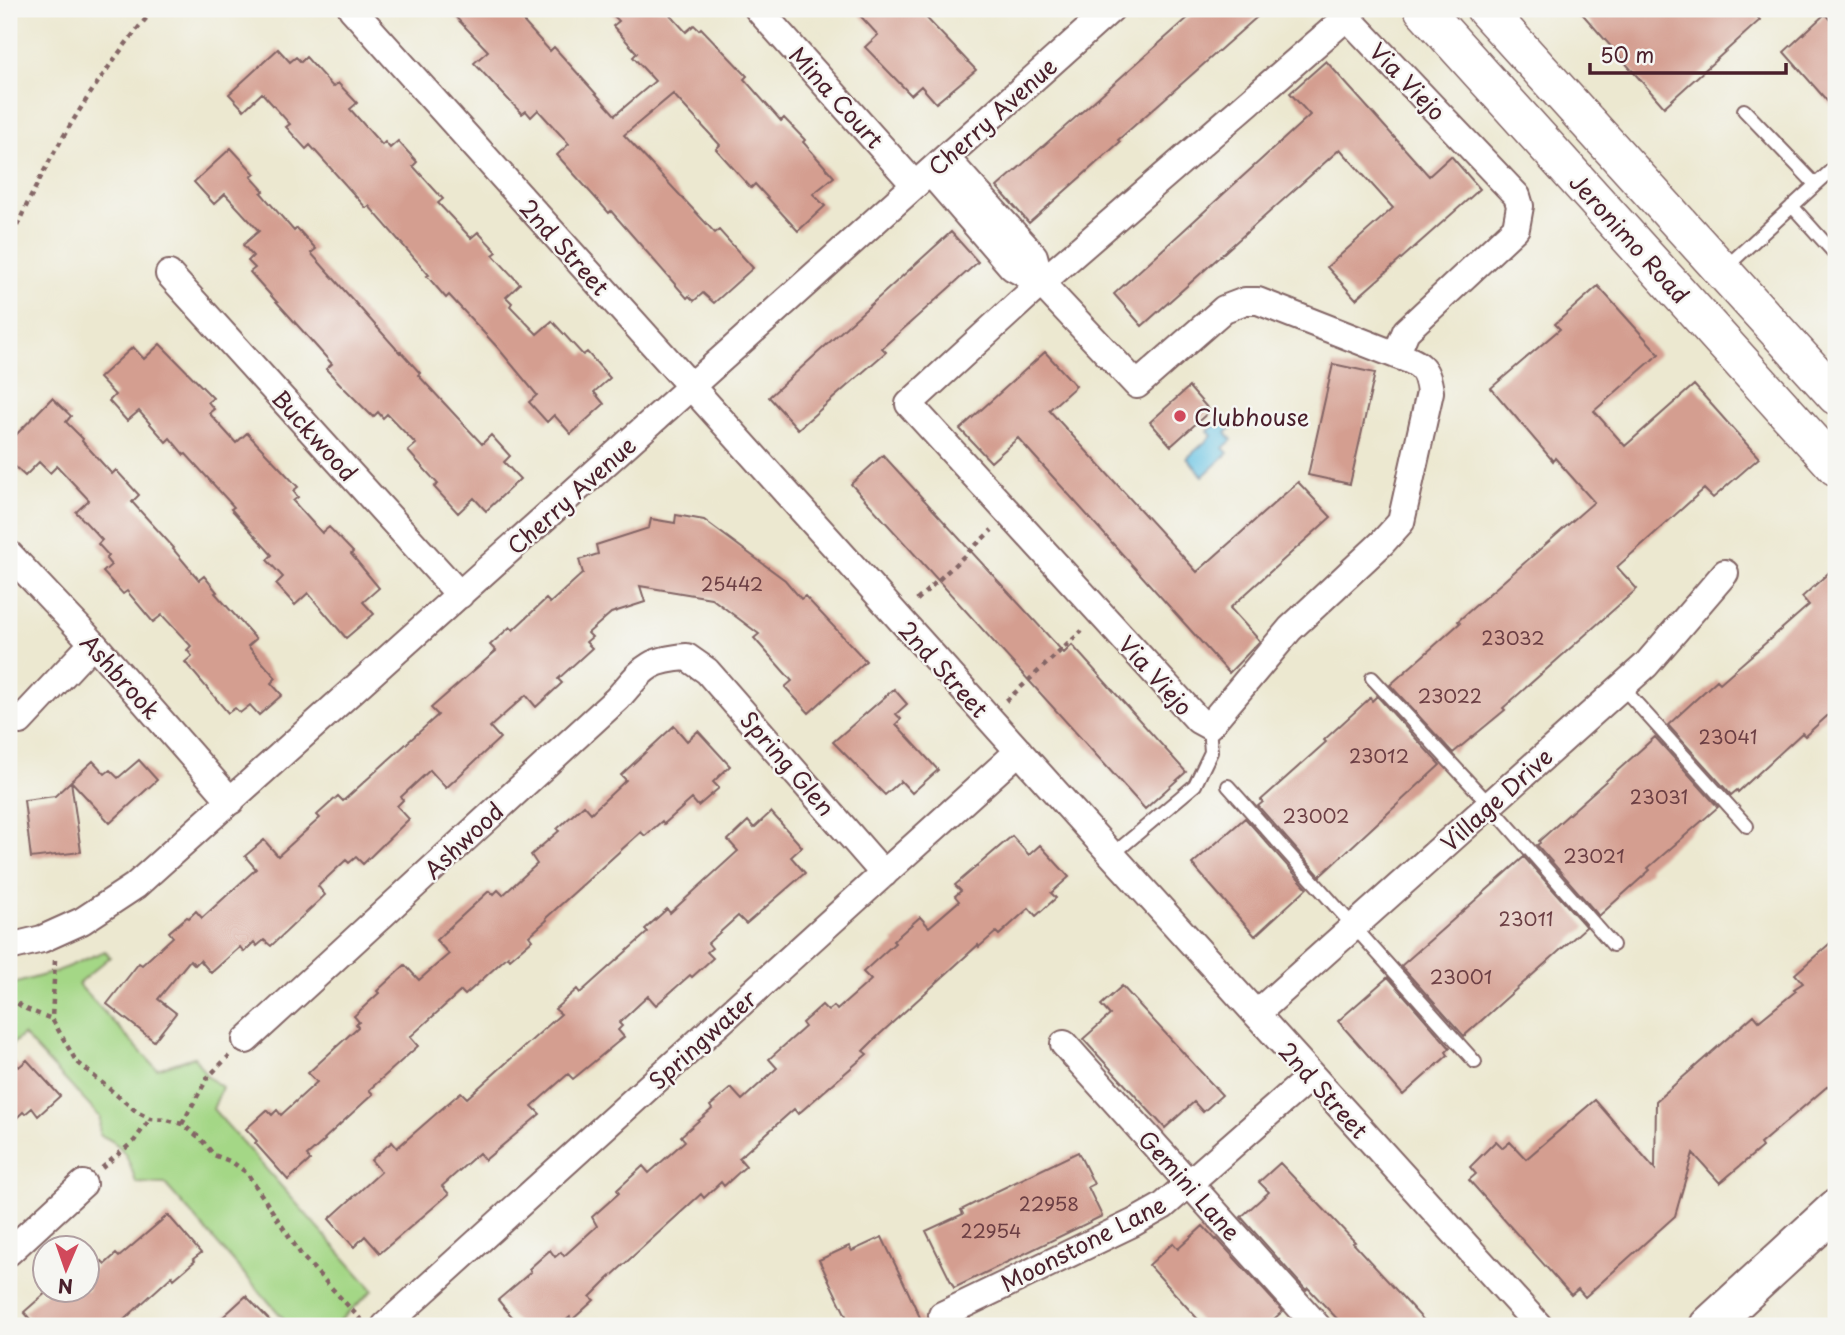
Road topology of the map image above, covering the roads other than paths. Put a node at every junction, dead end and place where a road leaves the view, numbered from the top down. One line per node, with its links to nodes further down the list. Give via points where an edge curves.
1 (352, 9): 16 (street, 2nd Street)
2 (758, 9): 8 (street, Mina Court)
3 (1111, 9): 8 (street, Cherry Avenue)
4 (1423, 9): 18 (main road, Jeronimo Road)
5 (1485, 9): 12 (main road, Jeronimo Road)
6 (1744, 110): 9 (lane)
7 (1836, 166): 9 (lane)
8 (931, 172): 14 (street, Via Viejo, via 1034,256); 16 (street, Cherry Avenue)
9 (1815, 184): 10 (lane)
10 (1791, 206): 11 (lane); 12 (lane)
11 (1836, 255)
12 (1722, 271): 17 (main road, Jeronimo Road)
13 (169, 274): 21 (street, Buckwood)
14 (1041, 284): 15 (street, Via Viejo, via 1137,385 1224,309 1245,301); 15 (street, Via Viejo, via 1347,17 1517,196 1520,206 1516,228 1406,331); 27 (street, Via Viejo, via 909,404 1198,720)
15 (1396, 355): 27 (street, Via Viejo, via 1417,362 1428,375 1430,392 1401,522 1290,629)
16 (691, 387): 21 (street, Cherry Avenue); 28 (street, 2nd Street)
17 (1836, 396)
18 (1836, 467)
19 (9, 554): 22 (street, Ashbrook)
20 (1725, 573): 25 (street, Village Drive)
21 (460, 595): 30 (street, Cherry Avenue)
22 (93, 643): 26 (street); 30 (street, Ashbrook)
23 (687, 657): 34 (street, Spring Glen, via 707,671); 39 (street, Ashwood, via 647,665 617,699)
24 (1372, 678): 31 (lane)
25 (1622, 687): 31 (street, Village Drive); 32 (lane)
26 (20, 721)
27 (1209, 726): 33 (lane, via 1211,752 1195,785)
28 (1019, 751): 33 (street, 2nd Street); 34 (street, Springwater)
29 (1228, 786): 35 (lane)
30 (231, 801): 37 (street, Cherry Avenue, via 135,886 82,921 43,939)
31 (1489, 805): 35 (street, Village Drive); 36 (lane)
32 (1747, 826)
33 (1112, 855): 38 (street, 2nd Street)
34 (884, 874): 48 (street, Springwater)
35 (1355, 925): 38 (street, Village Drive); 41 (lane)
36 (1613, 946)
37 (9, 947)
38 (1256, 1014): 42 (street, 2nd Street)
39 (246, 1040)
40 (1064, 1044): 44 (street, Gemini Lane)
41 (1475, 1062)
42 (1311, 1076): 44 (street, Moonstone Lane); 50 (street, 2nd Street)
43 (83, 1184): 46 (street)
44 (1189, 1184): 47 (street, Moonstone Lane, via 1133,1223); 49 (street, Gemini Lane)
45 (1836, 1209): 51 (main road)
46 (9, 1252)
47 (942, 1315)
48 (385, 1326)
49 (1317, 1326)
50 (1539, 1326)
51 (1709, 1326)

